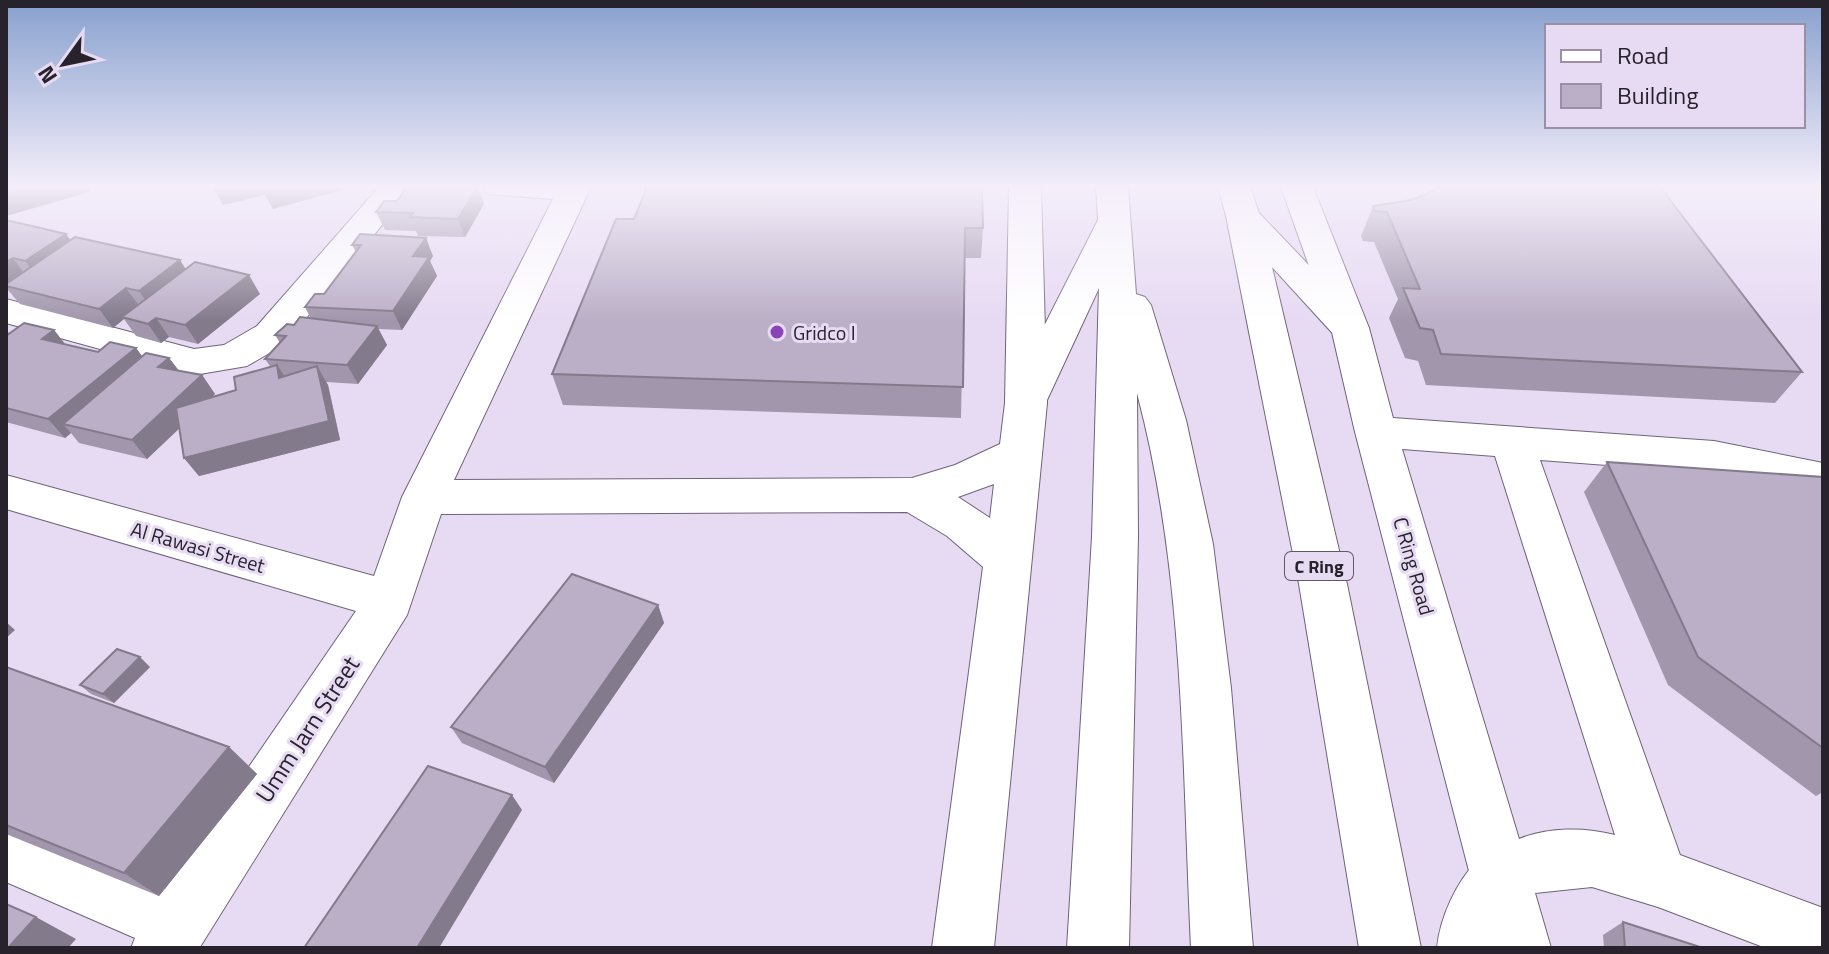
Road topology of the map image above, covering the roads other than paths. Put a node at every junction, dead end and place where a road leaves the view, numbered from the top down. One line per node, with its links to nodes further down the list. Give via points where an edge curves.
1 (359, 232): 10 (main road, via 271,335 233,357 194,362)
2 (553, 232): 19 (main road, Umm Jarn Street)
3 (1025, 232): 12 (main road)
4 (1110, 232): 12 (main road)
5 (1115, 232): 28 (main road, via 1115,537)
6 (1118, 232): 29 (main road, via 1190,544)
7 (1246, 232): 30 (main road, C Ring, via 1323,584)
8 (1266, 232): 11 (main road)
9 (1314, 232): 11 (main road, C Ring Road)
10 (6, 311)
11 (1350, 328): 13 (main road, C Ring Road)
12 (1026, 403): 15 (main road)
13 (1376, 432): 14 (main road); 24 (main road, C Ring Road)
14 (1512, 442): 16 (main road, via 1714,457); 23 (main road)
15 (1021, 452): 18 (main road, via 970,477); 20 (main road)
16 (1823, 479)
17 (6, 492): 21 (main road, Al Rawasi Street)
18 (912, 495): 19 (main road); 20 (main road, via 964,523)
19 (424, 497): 21 (main road, Umm Jarn Street)
20 (1008, 562): 27 (main road)
21 (390, 601): 25 (main road, Umm Jarn Street)
22 (6, 852): 25 (main road)
23 (1658, 877): 24 (main road, via 1592,858 1532,863); 26 (main road)
24 (1501, 879): 31 (main road, via 1480,904); 32 (main road, C Ring Road)
25 (170, 936)
26 (1823, 939)
27 (963, 948)
28 (1098, 948)
29 (1222, 948)
30 (1390, 948)
31 (1468, 948)
32 (1520, 948)

